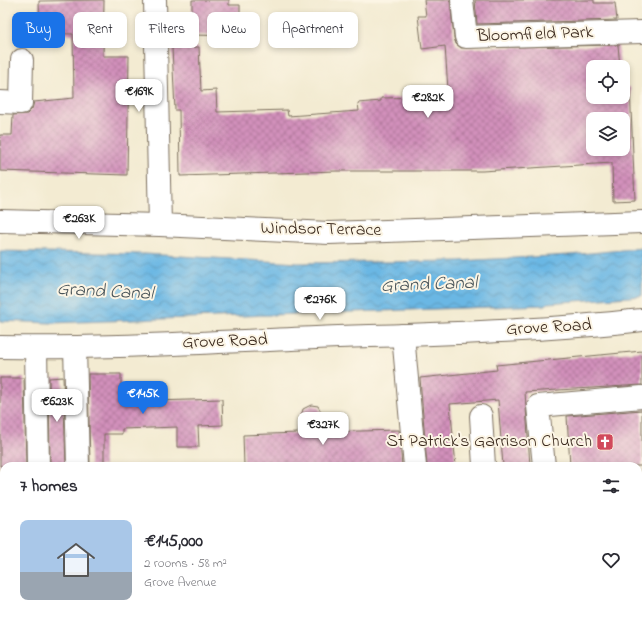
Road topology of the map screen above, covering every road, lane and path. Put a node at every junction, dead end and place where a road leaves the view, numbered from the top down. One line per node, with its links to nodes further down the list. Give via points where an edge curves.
1 (154, 0): 8 (street)
2 (462, 0): 3 (street, Bloomfield Park, via 466,37)
3 (642, 32)
4 (22, 60): 5 (street, via 21,103)
5 (0, 102)
6 (0, 222): 8 (street, Windsor Terrace)
7 (642, 222): 8 (street, Windsor Terrace, via 329,232)
8 (160, 225)
9 (642, 320): 10 (street, Grove Road, via 576,327)
10 (404, 335): 12 (street, Grove Road); 18 (street)
11 (0, 347): 13 (street, Grove Road)
12 (75, 347): 13 (street, Grove Road); 17 (street)
13 (36, 348): 16 (street)
14 (642, 397): 20 (street, via 538,406)
15 (481, 416): 19 (street)
16 (38, 462)
17 (78, 462)
18 (415, 462)
19 (484, 462)
20 (544, 462)

